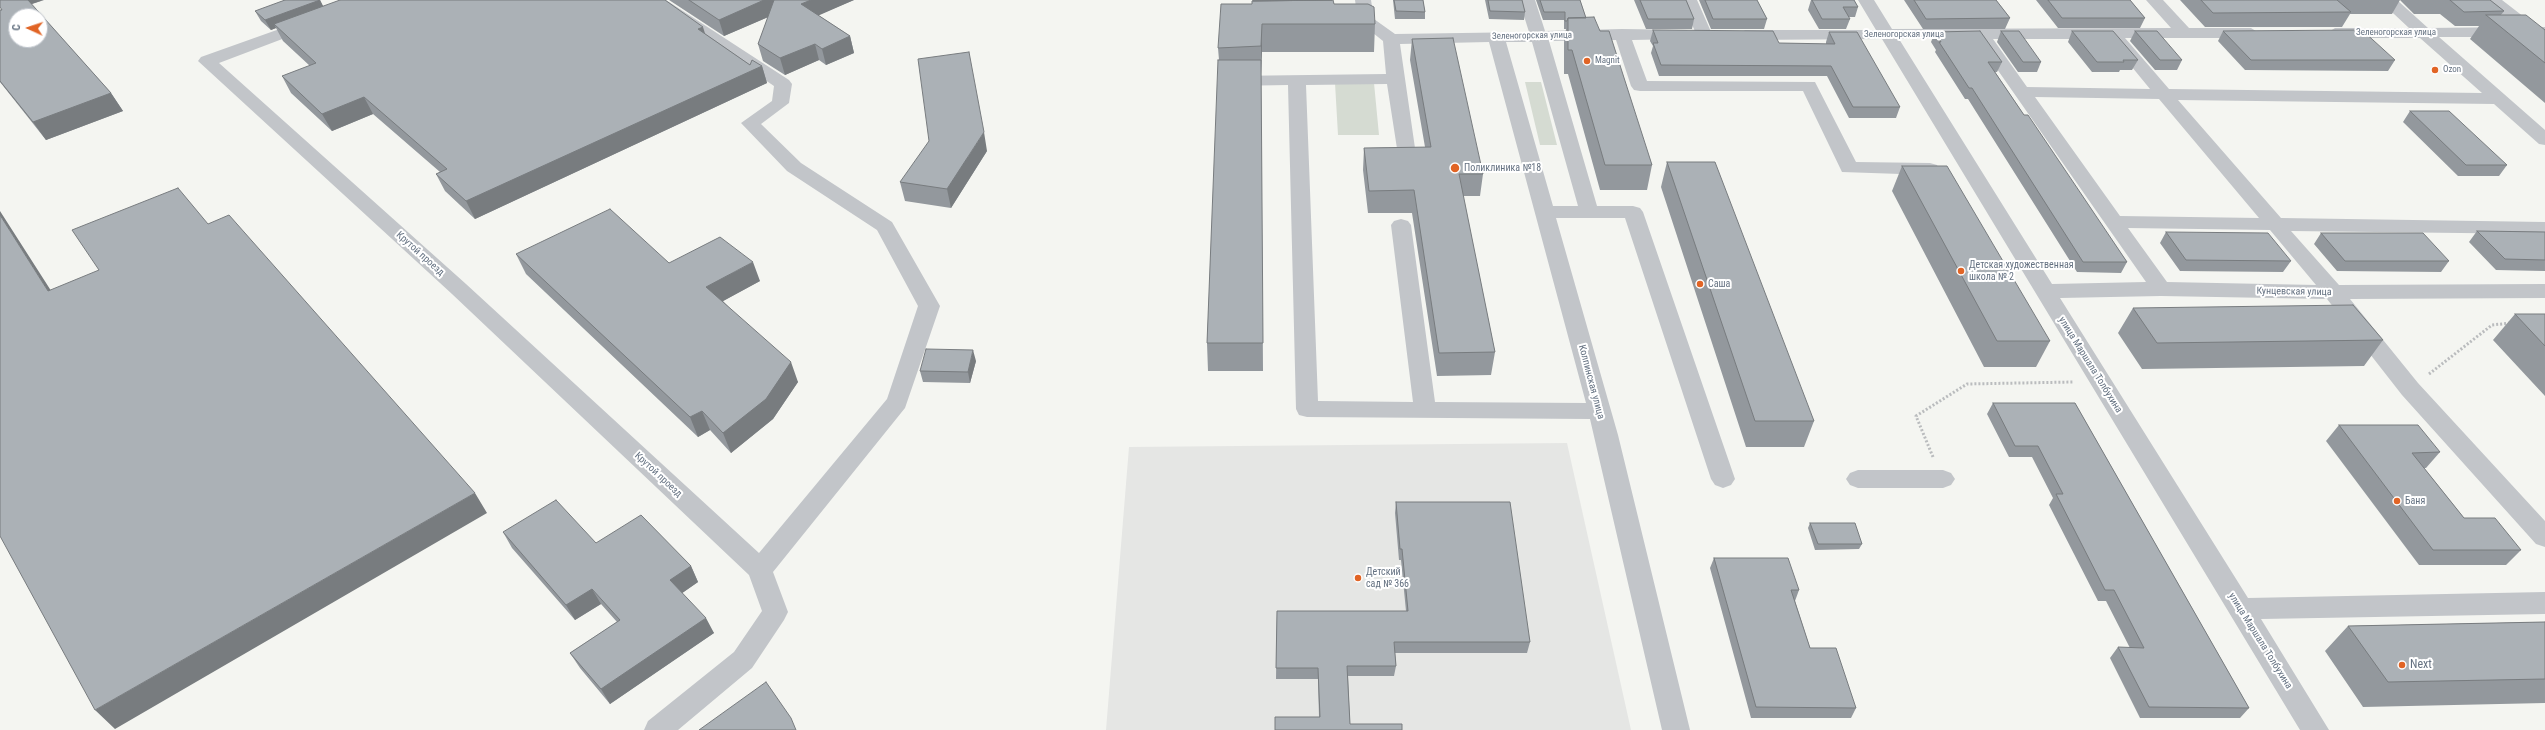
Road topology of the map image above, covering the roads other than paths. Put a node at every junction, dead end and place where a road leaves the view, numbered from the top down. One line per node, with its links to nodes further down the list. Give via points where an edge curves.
1 (655, 0): 49 (street, via 783,84 780,102 750,123 794,167 885,226 929,306 897,402)
2 (1363, 0): 22 (street, via 1358,21)
3 (1527, 0): 18 (street)
4 (1689, 0): 15 (street)
5 (1866, 0): 21 (street, улица Маршала Толбухина)
6 (2154, 0): 17 (street)
7 (2387, 0): 13 (street)
8 (2492, 0): 10 (street)
9 (323, 19): 49 (street, Крутой проезд, via 207,61 460,289)
10 (2538, 32): 13 (street, Зеленогорская улица); 23 (street)
11 (2264, 33): 17 (street, Зеленогорская улица)
12 (2320, 33): 13 (street, Зеленогорская улица)
13 (2423, 33): 29 (street)
14 (1622, 34): 15 (street, Зеленогорская улица); 18 (street, Зеленогорская улица); 32 (street, via 1640,86 1809,86 1849,168)
15 (1717, 34): 21 (street, Зеленогорская улица)
16 (2113, 34): 17 (street, Зеленогорская улица); 19 (street, Зеленогорская улица); 28 (street)
17 (2185, 34)
18 (1537, 35): 20 (street, Зеленогорская улица); 34 (street, via 1551,74)
19 (1982, 35): 21 (street, Зеленогорская улица); 27 (street)
20 (1496, 36): 22 (street, Зеленогорская улица); 33 (street, Колпинская улица)
21 (1887, 36): 32 (street, улица Маршала Толбухина)
22 (1391, 39): 24 (street)
23 (2545, 42)
24 (1395, 79): 25 (street); 31 (street)
25 (1296, 80): 26 (street); 43 (street, via 1307,409)
26 (1226, 81)
27 (2022, 92): 28 (street); 35 (street)
28 (2165, 94): 29 (street); 37 (street)
29 (2499, 99): 30 (street)
30 (2545, 140)
31 (1407, 155)
32 (1956, 169): 40 (street, улица Маршала Толбухина)
33 (1545, 212): 34 (street); 44 (street, Колпинская улица)
34 (1589, 212): 45 (street, via 1634,212)
35 (2114, 222): 37 (street); 39 (street)
36 (1401, 225): 43 (street)
37 (2276, 226): 38 (street); 42 (street)
38 (2545, 228)
39 (2161, 289): 40 (street, Кунцевская улица); 42 (street, Кунцевская улица)
40 (2044, 291): 51 (street, улица Маршала Толбухина)
41 (2545, 291): 42 (street, Кунцевская улица)
42 (2333, 292): 48 (street, via 2410,389)
43 (1425, 410): 44 (street)
44 (1599, 411): 53 (street, Колпинская улица)
45 (1723, 479)
46 (1858, 479): 47 (street)
47 (1942, 480)
48 (2545, 537)
49 (760, 570): 52 (street, via 775,612 742,660)
50 (2545, 603): 51 (street)
51 (2241, 609): 54 (street, улица Маршала Толбухина)
52 (658, 730)
53 (1676, 730)
54 (2315, 730)

